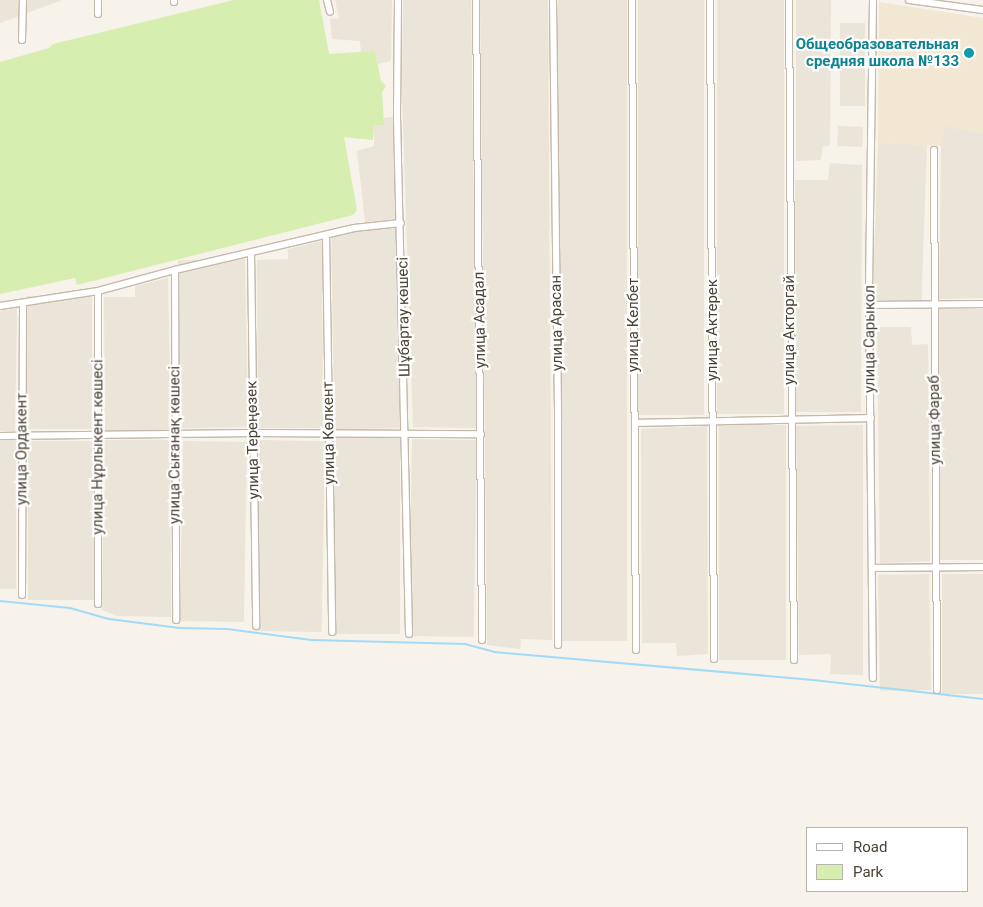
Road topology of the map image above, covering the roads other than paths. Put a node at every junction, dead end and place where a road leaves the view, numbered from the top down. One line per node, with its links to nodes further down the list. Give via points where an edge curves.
1 (23, 0): 16 (street)
2 (98, 0): 15 (street)
3 (328, 0): 14 (street)
4 (398, 0): 18 (street, Шұбартау көшесі)
5 (476, 0): 36 (street, улица Асадал)
6 (553, 0): 50 (street, улица Арасан)
7 (632, 0): 31 (street, улица Келбет)
8 (710, 0): 30 (street, улица Актерек)
9 (789, 0): 29 (street, улица Акторгай)
10 (873, 0): 26 (street, улица Сарыкол)
11 (909, 0): 12 (street)
12 (949, 3): 13 (street)
13 (983, 10)
14 (330, 12)
15 (98, 14)
16 (22, 40)
17 (934, 150): 24 (street, улица Фараб)
18 (401, 223): 19 (street); 35 (street, Шұбартау көшесі)
19 (326, 235): 20 (street); 34 (street, улица Көлкент)
20 (251, 253): 21 (street); 33 (street, улица Тереңөзек)
21 (175, 270): 22 (street); 32 (street, улица Сығанақ көшесі)
22 (98, 291): 23 (street); 37 (street, улица Нұрлыкент көшесі)
23 (23, 303): 27 (street); 39 (street, улица Ордакент)
24 (934, 304): 25 (street); 26 (street); 42 (street, улица Фараб)
25 (983, 304)
26 (869, 305): 28 (street, улица Сарыкол)
27 (0, 306)
28 (871, 418): 29 (street); 41 (street, улица Сарыкол)
29 (791, 419): 30 (street); 53 (street, улица Акторгай)
30 (714, 421): 31 (street); 52 (street, улица Актерек)
31 (635, 423): 51 (street, улица Келбет)
32 (175, 434): 33 (street); 37 (street); 45 (street, улица Сығанақ көшесі)
33 (253, 434): 34 (street); 46 (street, улица Тереңөзек)
34 (329, 434): 35 (street); 47 (street, улица Көлкент)
35 (406, 434): 36 (street); 48 (street, Шұбартау көшесі)
36 (481, 434): 49 (street, улица Асадал)
37 (99, 435): 39 (street); 44 (street, улица Нұрлыкент көшесі)
38 (0, 436): 39 (street)
39 (22, 436): 43 (street, улица Ордакент)
40 (983, 567): 42 (street)
41 (872, 568): 42 (street); 54 (street, улица Сарыкол)
42 (936, 568): 55 (street, улица Фараб)
43 (22, 595)
44 (98, 604)
45 (176, 620)
46 (256, 626)
47 (332, 632)
48 (409, 634)
49 (482, 640)
50 (558, 645)
51 (636, 650)
52 (714, 659)
53 (794, 660)
54 (874, 678)
55 (937, 690)

